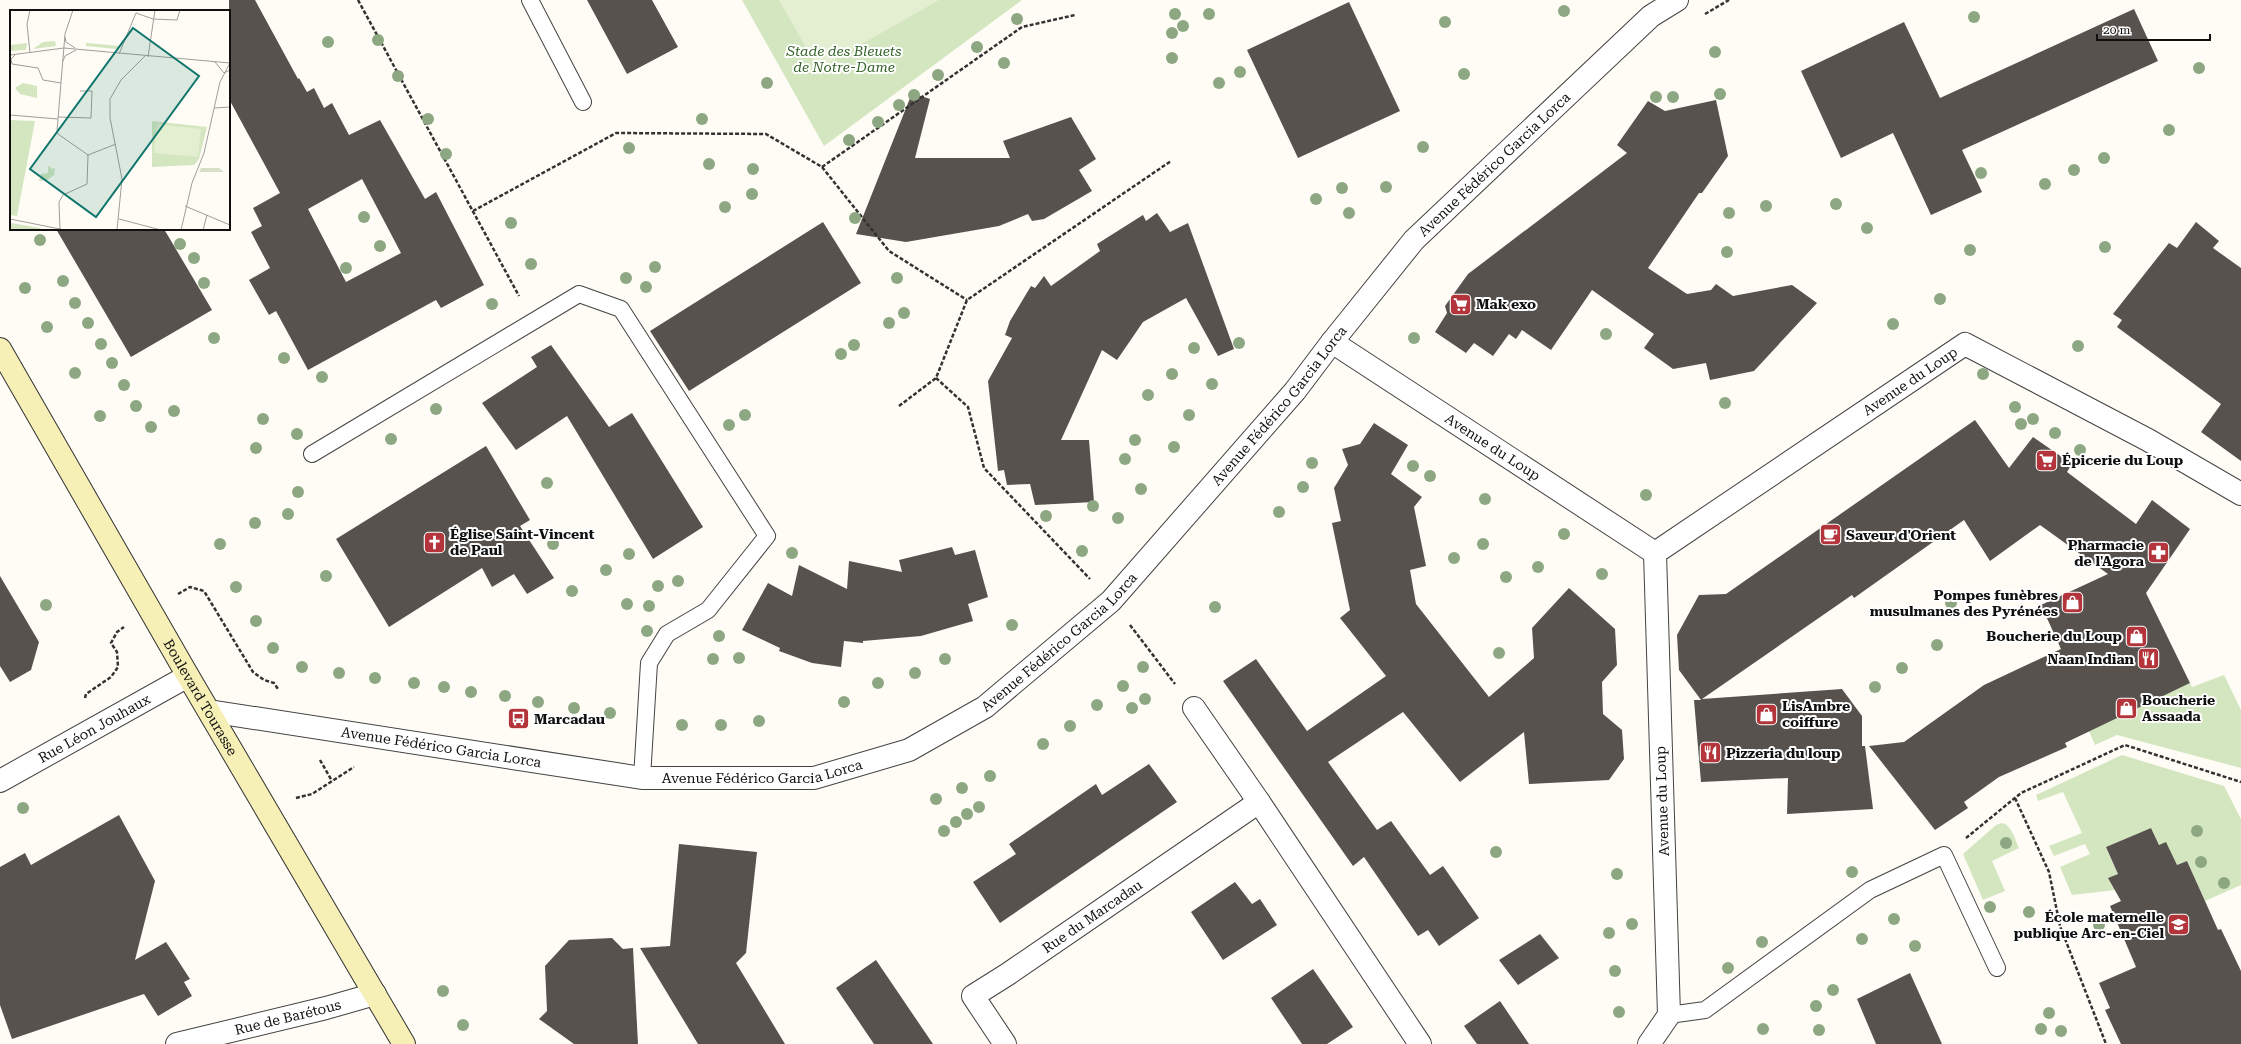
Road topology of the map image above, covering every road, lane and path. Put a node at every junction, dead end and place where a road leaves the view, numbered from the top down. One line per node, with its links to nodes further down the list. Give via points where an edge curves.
1 (358, 0): 10 (path)
2 (530, 0): 7 (lane)
3 (1677, 0): 13 (street, Avenue Fédérico Garcia Lorca, via 1651,16 1414,240)
4 (1729, 0): 6 (path)
5 (1075, 15): 9 (path, via 1022,27)
6 (1704, 15)
7 (584, 102)
8 (1171, 161): 11 (path)
9 (822, 166): 10 (path, via 766,134 616,133); 11 (path, via 889,251)
10 (473, 211): 12 (path)
11 (967, 300): 15 (path)
12 (533, 322): 17 (lane); 28 (lane, via 579,294 621,309 767,536 708,610 667,634 649,663)
13 (1332, 342): 19 (street, Avenue du Loup); 20 (street, Avenue Fédérico Garcia Lorca, via 1295,391)
14 (0, 349): 24 (main road, Boulevard Tourasse)
15 (936, 378): 16 (path); 20 (path, via 968,407 984,468)
16 (899, 406)
17 (312, 454)
18 (2241, 494): 19 (street, Avenue du Loup, via 2148,440 1965,344)
19 (1655, 553): 37 (street, Avenue du Loup)
20 (1111, 601): 22 (path); 28 (street, Avenue Fédérico Garcia Lorca, via 985,707 909,750 814,778)
21 (1134, 621): 22 (path)
22 (1130, 625): 23 (path); 25 (path)
23 (1124, 630)
24 (188, 676): 26 (main road, Boulevard Tourasse); 29 (street, Rue Léon Jouhaux)
25 (1194, 708): 32 (street)
26 (209, 711): 28 (street, Avenue Fédérico Garcia Lorca); 33 (main road, Boulevard Tourasse)
27 (358, 766): 33 (path, via 352,767 312,794)
28 (642, 778)
29 (0, 781)
30 (2241, 782): 31 (path, via 2125,745)
31 (2015, 798): 34 (path); 43 (path, via 2049,872 2060,926)
32 (1259, 802): 40 (street, Rue du Marcadau, via 973,996); 41 (street)
33 (264, 805): 36 (main road, Boulevard Tourasse)
34 (1944, 856): 35 (lane); 37 (lane, via 1870,890 1705,1010)
35 (1997, 968)
36 (375, 994): 38 (street, Rue de Barétous); 39 (main road, Boulevard Tourasse)
37 (1669, 1015): 42 (street)
38 (176, 1044)
39 (404, 1044)
40 (1005, 1044)
41 (1420, 1044)
42 (1650, 1044)
43 (2106, 1044)

